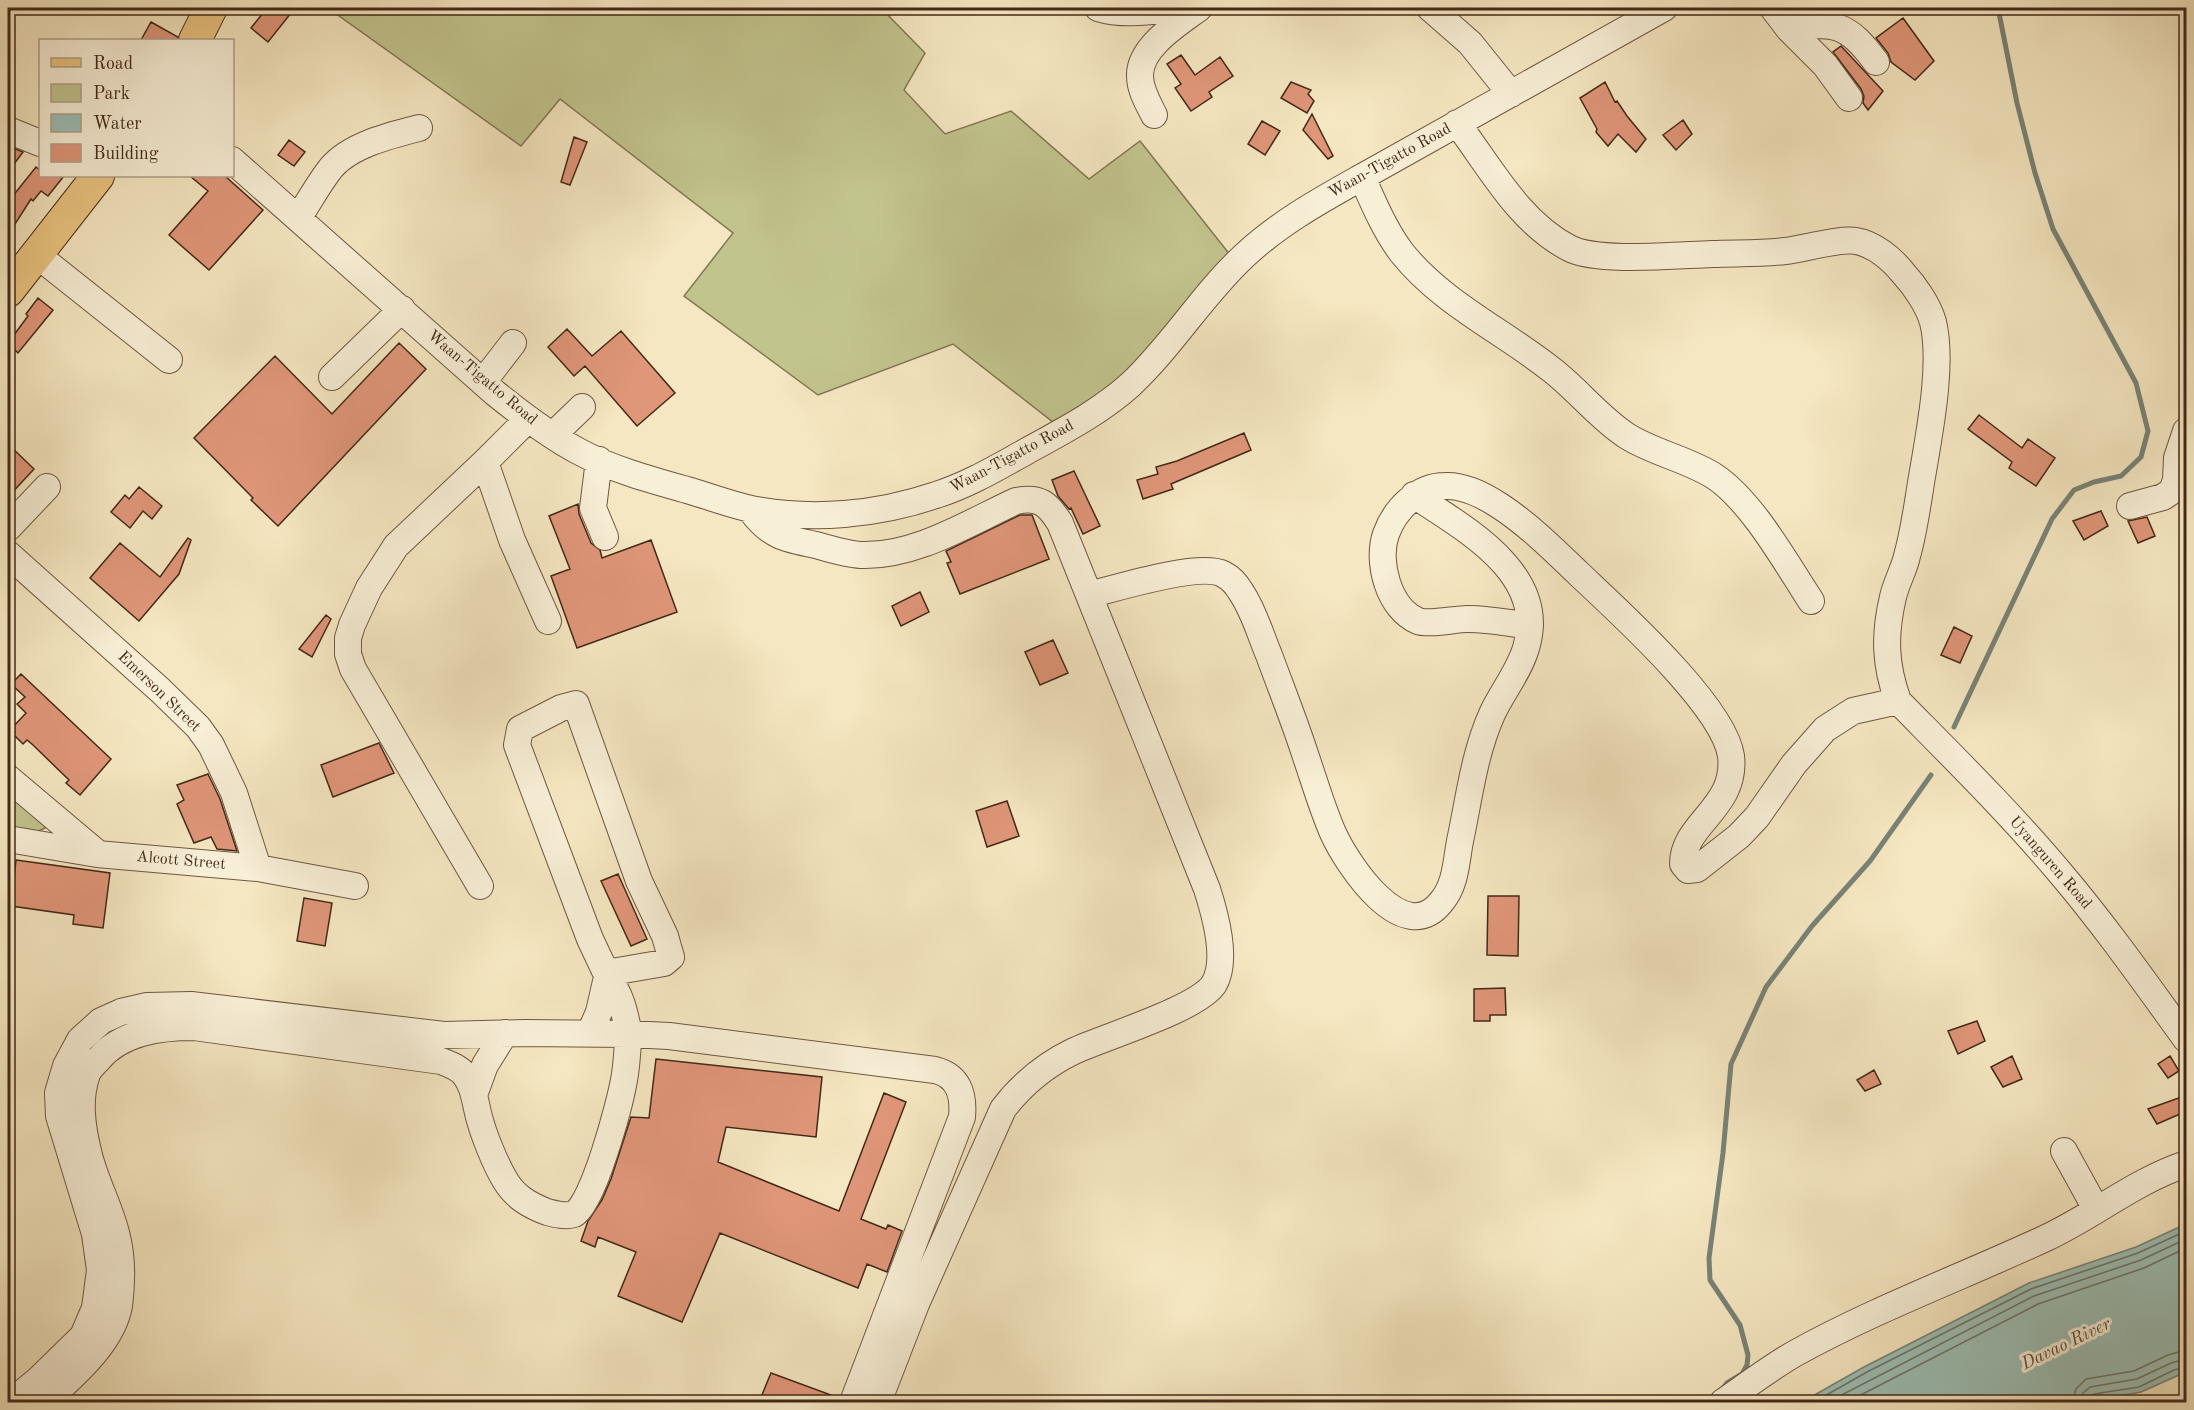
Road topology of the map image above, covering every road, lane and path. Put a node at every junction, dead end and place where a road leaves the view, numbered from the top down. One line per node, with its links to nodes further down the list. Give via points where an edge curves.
1 (211, 8): 9 (main road)
2 (1098, 8): 3 (street, via 1110,12)
3 (1178, 8)
4 (1199, 8): 13 (street, via 1157,41 1143,60 1139,74 1142,90)
5 (1430, 8): 11 (street, via 1470,43)
6 (1773, 8): 8 (street)
7 (1651, 11): 11 (street, Waan-Tigatto Road)
8 (1789, 29): 10 (street, via 1838,27 1854,35); 12 (street, via 1825,65)
9 (196, 39)
10 (1876, 62)
11 (1511, 94): 14 (street, Waan-Tigatto Road)
12 (1849, 98)
13 (1154, 115)
14 (1457, 123): 20 (street, Waan-Tigatto Road); 46 (street, via 1521,211 1570,249 1599,256 1781,252 1854,240 1868,244 1903,272 1932,321 1934,339 1932,414 1907,558 1893,596 1887,628 1886,659)
15 (419, 128): 21 (street, via 375,140 332,166)
16 (8, 130): 17 (street)
17 (39, 143)
18 (234, 162): 21 (street, Waan-Tigatto Road)
19 (97, 177): 22 (main road)
20 (1362, 177): 38 (street, Waan-Tigatto Road, via 1275,230 1244,256 1131,384 1112,400 995,468 937,495 864,512 803,514); 43 (street, via 1396,244 1420,273 1554,371 1625,435 1714,476 1741,501)
21 (298, 218): 24 (street, Waan-Tigatto Road)
22 (37, 255): 23 (main road); 26 (street)
23 (8, 291)
24 (402, 309): 27 (street); 28 (street, Waan-Tigatto Road)
25 (513, 344): 28 (street)
26 (169, 360)
27 (332, 377)
28 (483, 382): 30 (street, Waan-Tigatto Road)
29 (582, 407): 32 (street)
30 (528, 419): 32 (street, Waan-Tigatto Road); 34 (street)
31 (2187, 431): 37 (street, via 2177,458 2172,492)
32 (553, 435): 33 (street, Waan-Tigatto Road)
33 (599, 460): 38 (street, Waan-Tigatto Road, via 661,483); 40 (street, via 593,508)
34 (485, 462): 44 (street, via 512,540); 52 (street, via 396,546 369,588 348,638 353,669)
35 (47, 487): 39 (street)
36 (1414, 495): 45 (street, via 1469,531 1501,558 1520,585); 45 (street, via 1386,535 1383,566 1388,589 1402,611 1420,622 1467,619); 46 (street, via 1447,485 1471,491 1500,506 1533,531 1614,607 1698,696 1720,728 1731,754 1731,776 1723,798 1685,847 1683,864 1689,870 1697,869 1757,817 1794,764 1825,729 1853,711)
37 (2130, 506)
38 (750, 508): 42 (street, via 771,532 789,540 858,555 877,555 936,538 1029,498 1041,502 1056,517)
39 (8, 528)
40 (605, 537)
41 (8, 554): 50 (street, Emerson Street, via 198,727 234,793)
42 (1089, 595): 45 (street, via 1192,572 1211,570 1231,579 1250,607 1333,833 1345,855 1382,902 1401,914 1415,916 1442,903 1454,880 1486,727 1526,649); 66 (street, via 1207,889 1220,937 1214,983 1202,996 1181,1008 1073,1052 1041,1070 1018,1090 1004,1109 926,1282)
43 (1811, 601)
44 (548, 621)
45 (1530, 626)
46 (1898, 701): 58 (street, Uyanguren Road, via 2062,875)
47 (8, 778): 49 (street)
48 (8, 839): 49 (street, Alcott Street)
49 (97, 854): 50 (street, Alcott Street)
50 (258, 868): 51 (street, Alcott Street)
51 (355, 886)
52 (480, 886)
53 (606, 975): 53 (street, via 664,963 671,957 576,704 520,729 517,745); 55 (street, via 599,1012); 56 (street, via 616,987)
54 (505, 1033): 55 (street); 57 (street); 60 (street, via 485,1065)
55 (590, 1033): 56 (street)
56 (629, 1034): 60 (street, via 624,1079 597,1177 584,1206 573,1215 542,1210 514,1192 500,1169); 65 (street, via 935,1070 953,1078 960,1089 962,1117)
57 (444, 1035): 59 (street); 64 (street, via 192,1005 147,1006 121,1011 101,1021 80,1040 58,1093 59,1116 94,1234 100,1270 95,1308 83,1336 38,1380)
58 (2187, 1039)
59 (441, 1061): 60 (street, via 463,1073); 64 (street, via 194,1027 147,1031 103,1054 88,1072 81,1104 88,1151 117,1234 121,1269 119,1307 105,1339 77,1373)
60 (474, 1095)
61 (2064, 1151): 63 (street)
62 (2187, 1164): 63 (street, via 2156,1175)
63 (2096, 1209): 67 (street, via 2048,1237 1864,1318 1793,1355)
64 (28, 1400)
65 (853, 1402)
66 (878, 1402)
67 (1723, 1402)

